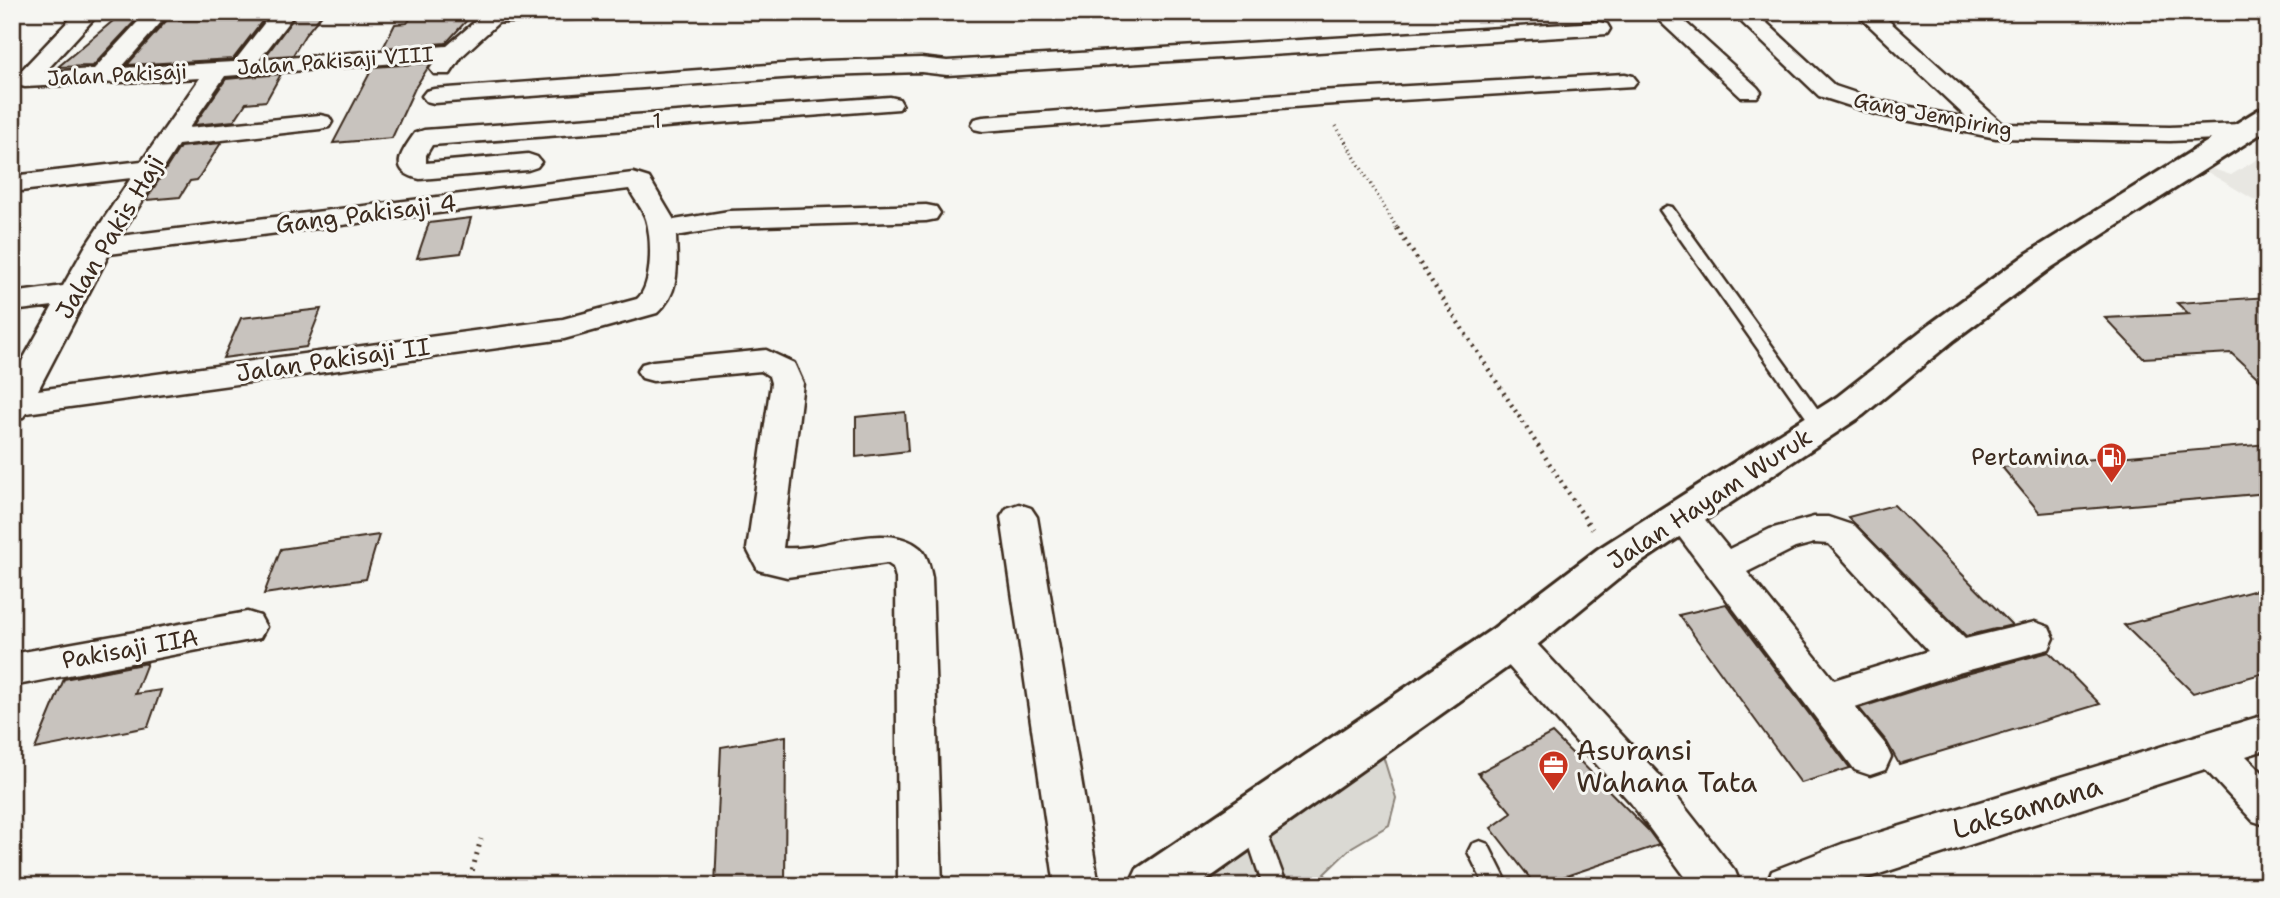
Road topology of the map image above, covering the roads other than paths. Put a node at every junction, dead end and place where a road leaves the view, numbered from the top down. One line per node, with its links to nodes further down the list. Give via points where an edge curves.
1 (89, 12): 14 (street, Jalan Pakisaji)
2 (159, 12): 13 (street)
3 (285, 12): 11 (street, Jalan Pakis Haji)
4 (649, 12): 8 (lane)
5 (1661, 12): 16 (street)
6 (1742, 12): 22 (street, Gang Jempiring, via 1837,96)
7 (1866, 12): 22 (street)
8 (495, 16): 10 (street)
9 (1599, 29): 12 (street)
10 (453, 52): 11 (street, Jalan Pakisaji VIII); 17 (street, via 442,68)
11 (229, 69): 13 (street, Jalan Pakisaji); 23 (street, Jalan Pakis Haji)
12 (1307, 73): 15 (street); 17 (street, via 921,65); 20 (street)
13 (101, 76): 14 (street, Jalan Pakisaji)
14 (19, 81)
15 (1625, 81)
16 (1749, 92)
17 (434, 96): 24 (street, via 419,127)
18 (890, 104): 24 (street, 1)
19 (320, 122): 23 (street)
20 (983, 124)
21 (2255, 124): 22 (street, Gang Jempiring, via 2088,134); 36 (main road, Jalan Hayam Wuruk, via 2040,260)
22 (1996, 131)
23 (169, 138): 26 (street, Jalan Pakis Haji)
24 (424, 138): 25 (street, via 413,155 413,168 420,171)
25 (528, 162)
26 (150, 168): 27 (street); 31 (street, Jalan Pakis Haji)
27 (12, 184)
28 (1667, 210): 36 (lane)
29 (926, 213): 30 (street, via 729,219)
30 (663, 230): 31 (street, Gang Pakisaji 4, via 659,214 640,184 633,181); 35 (street, Jalan Pakisaji II, via 663,282 654,300 648,306 564,329)
31 (99, 247): 32 (street, Jalan Pakis Haji)
32 (74, 294): 33 (street); 35 (street, Jalan Pakis Haji)
33 (12, 302)
34 (653, 371): 53 (street, via 766,360 783,370 787,383 765,550 771,560 787,563 892,549 909,559 914,578)
35 (13, 406)
36 (1821, 426): 37 (main road, Jalan Hayam Wuruk)
37 (1681, 514): 39 (street); 42 (main road, Jalan Hayam Wuruk)
38 (1019, 517): 54 (street)
39 (1723, 568): 43 (street, via 1806,530 1831,529 1842,535); 45 (street)
40 (247, 627): 44 (street, Pakisaji IIA)
41 (2035, 638): 43 (street)
42 (1510, 640): 50 (main road, Jalan Hayam Wuruk); 57 (street, via 1646,790)
43 (1958, 657): 45 (street)
44 (12, 670)
45 (1825, 700): 48 (street)
46 (2268, 731): 47 (street, Laksamana)
47 (2213, 749): 49 (street); 58 (street, Laksamana)
48 (1870, 757)
49 (2268, 807)
50 (1252, 820): 52 (main road, Jalan Hayam Wuruk); 55 (lane)
51 (1480, 852): 56 (lane)
52 (1172, 880)
53 (920, 886)
54 (1077, 886)
55 (1275, 886)
56 (1497, 886)
57 (1718, 886)
58 (1788, 886)

